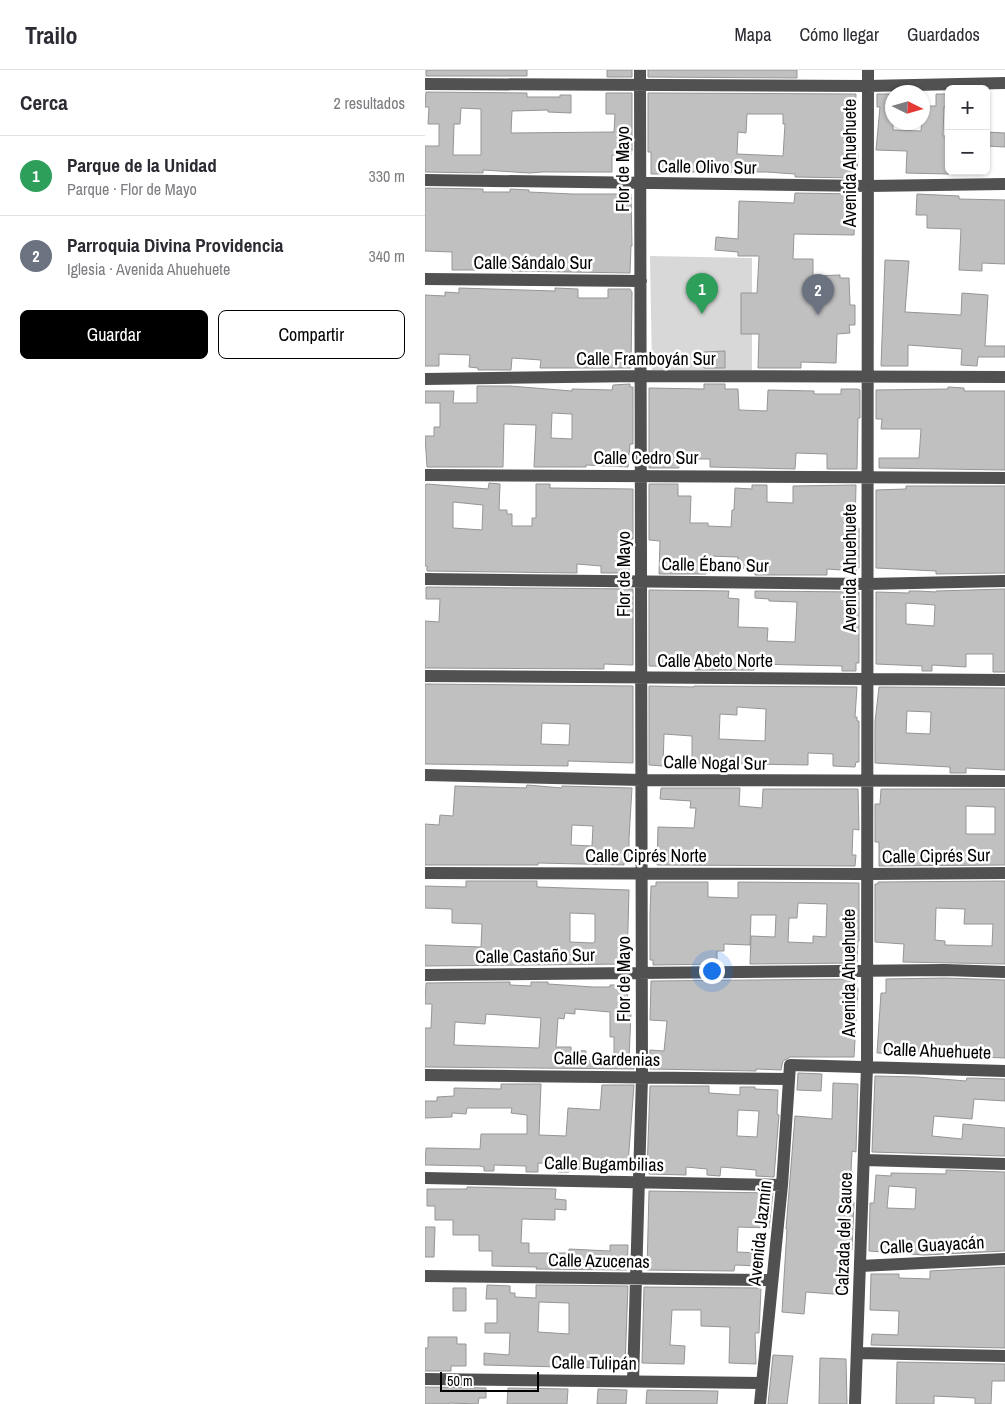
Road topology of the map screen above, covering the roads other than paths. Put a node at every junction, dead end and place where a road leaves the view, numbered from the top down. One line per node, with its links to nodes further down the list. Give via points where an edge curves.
1 (640, 70): 5 (street, Flor de Mayo)
2 (868, 70): 6 (street, Avenida Ahuehuete)
3 (1005, 83): 6 (street)
4 (425, 84): 5 (street)
5 (640, 85): 6 (street); 8 (street, Flor de Mayo)
6 (868, 86): 10 (street, Avenida Ahuehuete)
7 (425, 180): 8 (street, Calle Olivo Sur)
8 (641, 183): 10 (street, Calle Olivo Sur); 12 (street, Flor de Mayo)
9 (1005, 184): 10 (street, Calle Olivo Sur)
10 (868, 186): 14 (street, Avenida Ahuehuete)
11 (425, 279): 12 (street, Calle Sándalo Sur)
12 (641, 281): 13 (street, Flor de Mayo)
13 (641, 376): 14 (street, Calle Framboyán Sur); 16 (street, Calle Framboyán Sur); 18 (street, Flor de Mayo)
14 (867, 377): 15 (street, Calle Framboyán Sur); 19 (street, Avenida Ahuehuete)
15 (1005, 377)
16 (425, 379)
17 (425, 475): 18 (street, Calle Cedro Sur)
18 (641, 476): 19 (street, Calle Cedro Sur); 23 (street, Flor de Mayo)
19 (867, 477): 20 (street, Calle Cedro Sur); 24 (street, Avenida Ahuehuete)
20 (1005, 478)
21 (425, 579): 23 (street, Calle Ébano Sur)
22 (1005, 581): 24 (street, Calle Ébano Sur)
23 (641, 582): 24 (street, Calle Ébano Sur); 26 (street, Flor de Mayo)
24 (867, 584): 27 (street, Avenida Ahuehuete)
25 (425, 676): 26 (street, Calle Abeto Norte)
26 (641, 678): 27 (street, Calle Abeto Norte); 30 (street, Flor de Mayo)
27 (867, 680): 28 (street, Calle Abeto Norte); 31 (street, Avenida Ahuehuete)
28 (1005, 680)
29 (425, 775): 30 (street, Calle Nogal Sur)
30 (641, 780): 31 (street, Calle Nogal Sur); 35 (street, Flor de Mayo)
31 (867, 782): 32 (street, Calle Nogal Sur); 36 (street, Avenida Ahuehuete)
32 (1005, 782)
33 (425, 873): 35 (street, Calle Ciprés Norte)
34 (1005, 873): 36 (street, Calle Ciprés Sur)
35 (642, 874): 36 (street, Calle Ciprés Norte); 39 (street, Flor de Mayo)
36 (867, 874): 37 (street, Avenida Ahuehuete)
37 (867, 971): 38 (street, Calle Castaño Sur); 39 (street, Calle Castaño Sur); 42 (street, Avenida Ahuehuete)
38 (1005, 972)
39 (642, 973): 40 (street, Calle Castaño Sur); 45 (street, Flor de Mayo)
40 (425, 975)
41 (790, 1064): 42 (street, Calle Ahuehuete); 46 (street, Avenida Jazmín)
42 (867, 1066): 43 (street, Calle Ahuehuete); 47 (street, Calzada del Sauce)
43 (1005, 1070)
44 (425, 1075): 45 (street, Calle Gardenias)
45 (642, 1077): 46 (street, Calle Gardenias); 50 (street, Flor de Mayo)
46 (789, 1079): 51 (street, Avenida Jazmín)
47 (864, 1160): 48 (street); 53 (street, Calzada del Sauce)
48 (1005, 1164)
49 (425, 1178): 50 (street, Calle Bugambilias)
50 (639, 1182): 51 (street, Calle Bugambilias); 55 (street, Flor de Mayo)
51 (782, 1185): 56 (street, Avenida Jazmín)
52 (1005, 1259): 53 (street, Calle Guayacán)
53 (860, 1266): 57 (street, Calzada del Sauce)
54 (425, 1276): 55 (street, Calle Azucenas)
55 (636, 1279): 56 (street, Calle Azucenas); 60 (street, Flor de Mayo)
56 (773, 1280): 61 (street, Avenida Jazmín)
57 (857, 1353): 58 (street); 63 (street, Calzada del Sauce)
58 (1005, 1356)
59 (425, 1379): 60 (street, Calle Tulipán)
60 (633, 1381): 61 (street, Calle Tulipán)
61 (762, 1383): 62 (street, Avenida Jazmín)
62 (760, 1404)
63 (855, 1404)

